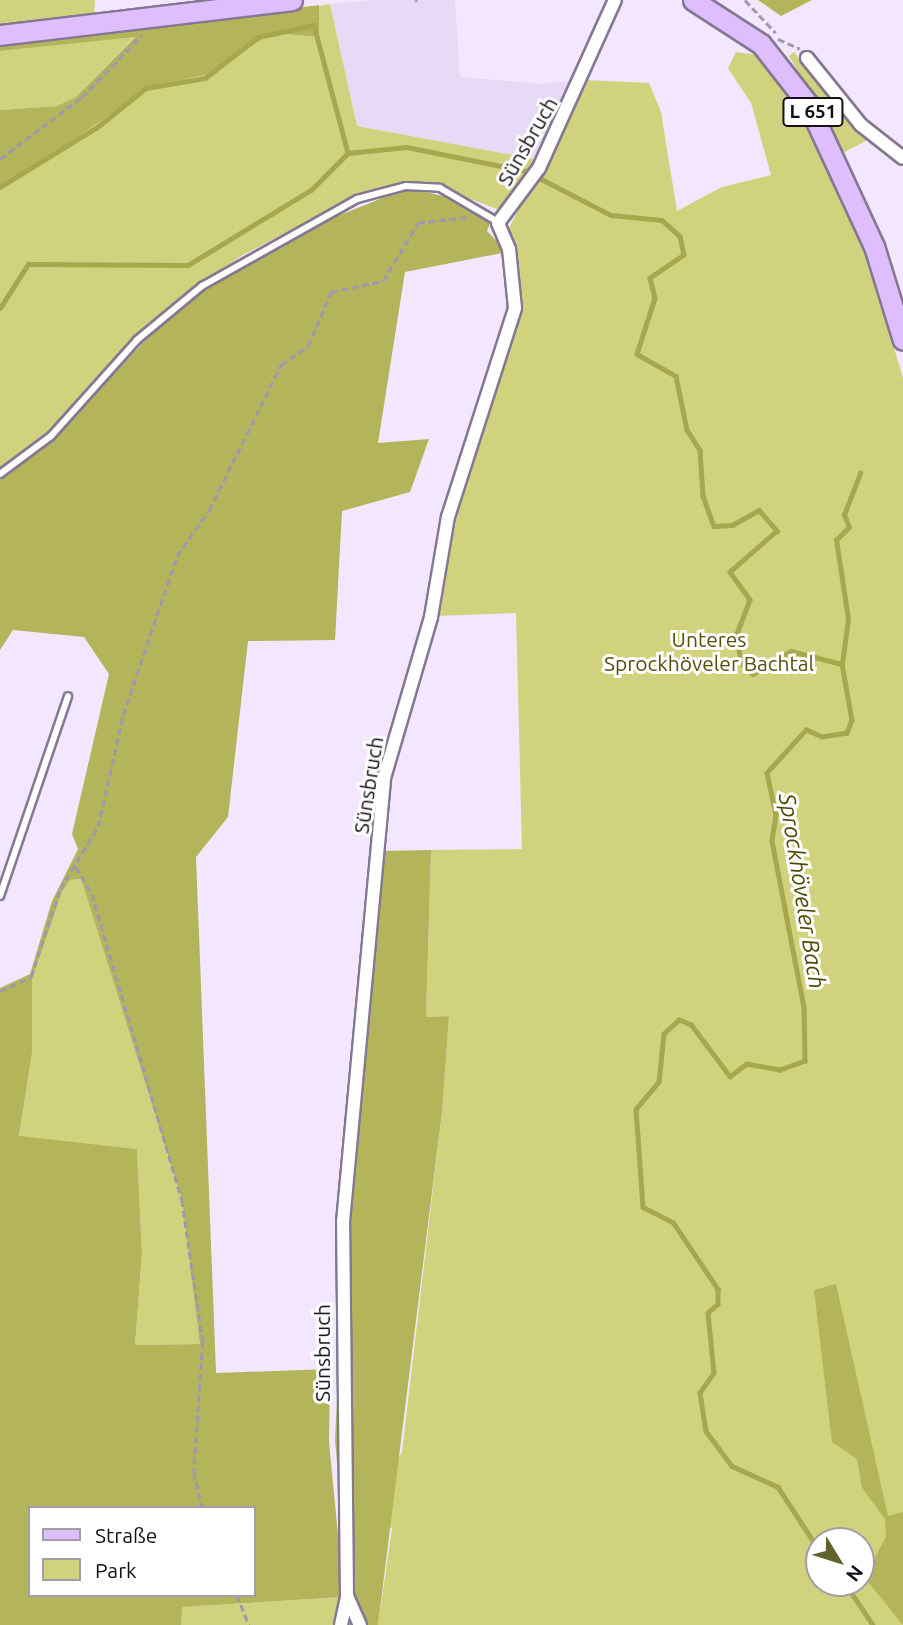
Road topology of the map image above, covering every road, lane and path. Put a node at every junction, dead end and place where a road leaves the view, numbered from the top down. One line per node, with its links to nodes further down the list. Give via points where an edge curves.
1 (292, 0): 5 (main road)
2 (615, 0): 11 (street, Sünsbruch, via 539,167)
3 (694, 0): 7 (main road, L 651)
4 (745, 0): 7 (path)
5 (153, 17): 6 (main road); 10 (path, via 82,97)
6 (0, 34)
7 (770, 41): 8 (path); 12 (main road, L 651, via 832,148 874,246)
8 (807, 58): 9 (street, via 861,125)
9 (903, 158)
10 (0, 159)
11 (497, 221): 13 (lane, via 440,188 406,186 356,200 298,229 242,260 162,317 51,436); 15 (path, via 462,216 418,223 383,281 373,288 331,292 308,346 281,365 209,510 177,556 123,715 98,827); 19 (street, Sünsbruch, via 509,249 515,307 448,517 431,617 384,778 343,1222)
12 (903, 340)
13 (0, 474)
14 (68, 696): 16 (lane)
15 (76, 867): 17 (path, via 60,889 31,977); 18 (path, via 92,894 182,1200 202,1342 194,1472)
16 (0, 896)
17 (0, 991)
18 (202, 1506)
19 (347, 1595): 22 (street, Sünsbruch); 23 (street)
20 (238, 1597): 21 (path)
21 (249, 1625)
22 (341, 1625)
23 (360, 1625)

